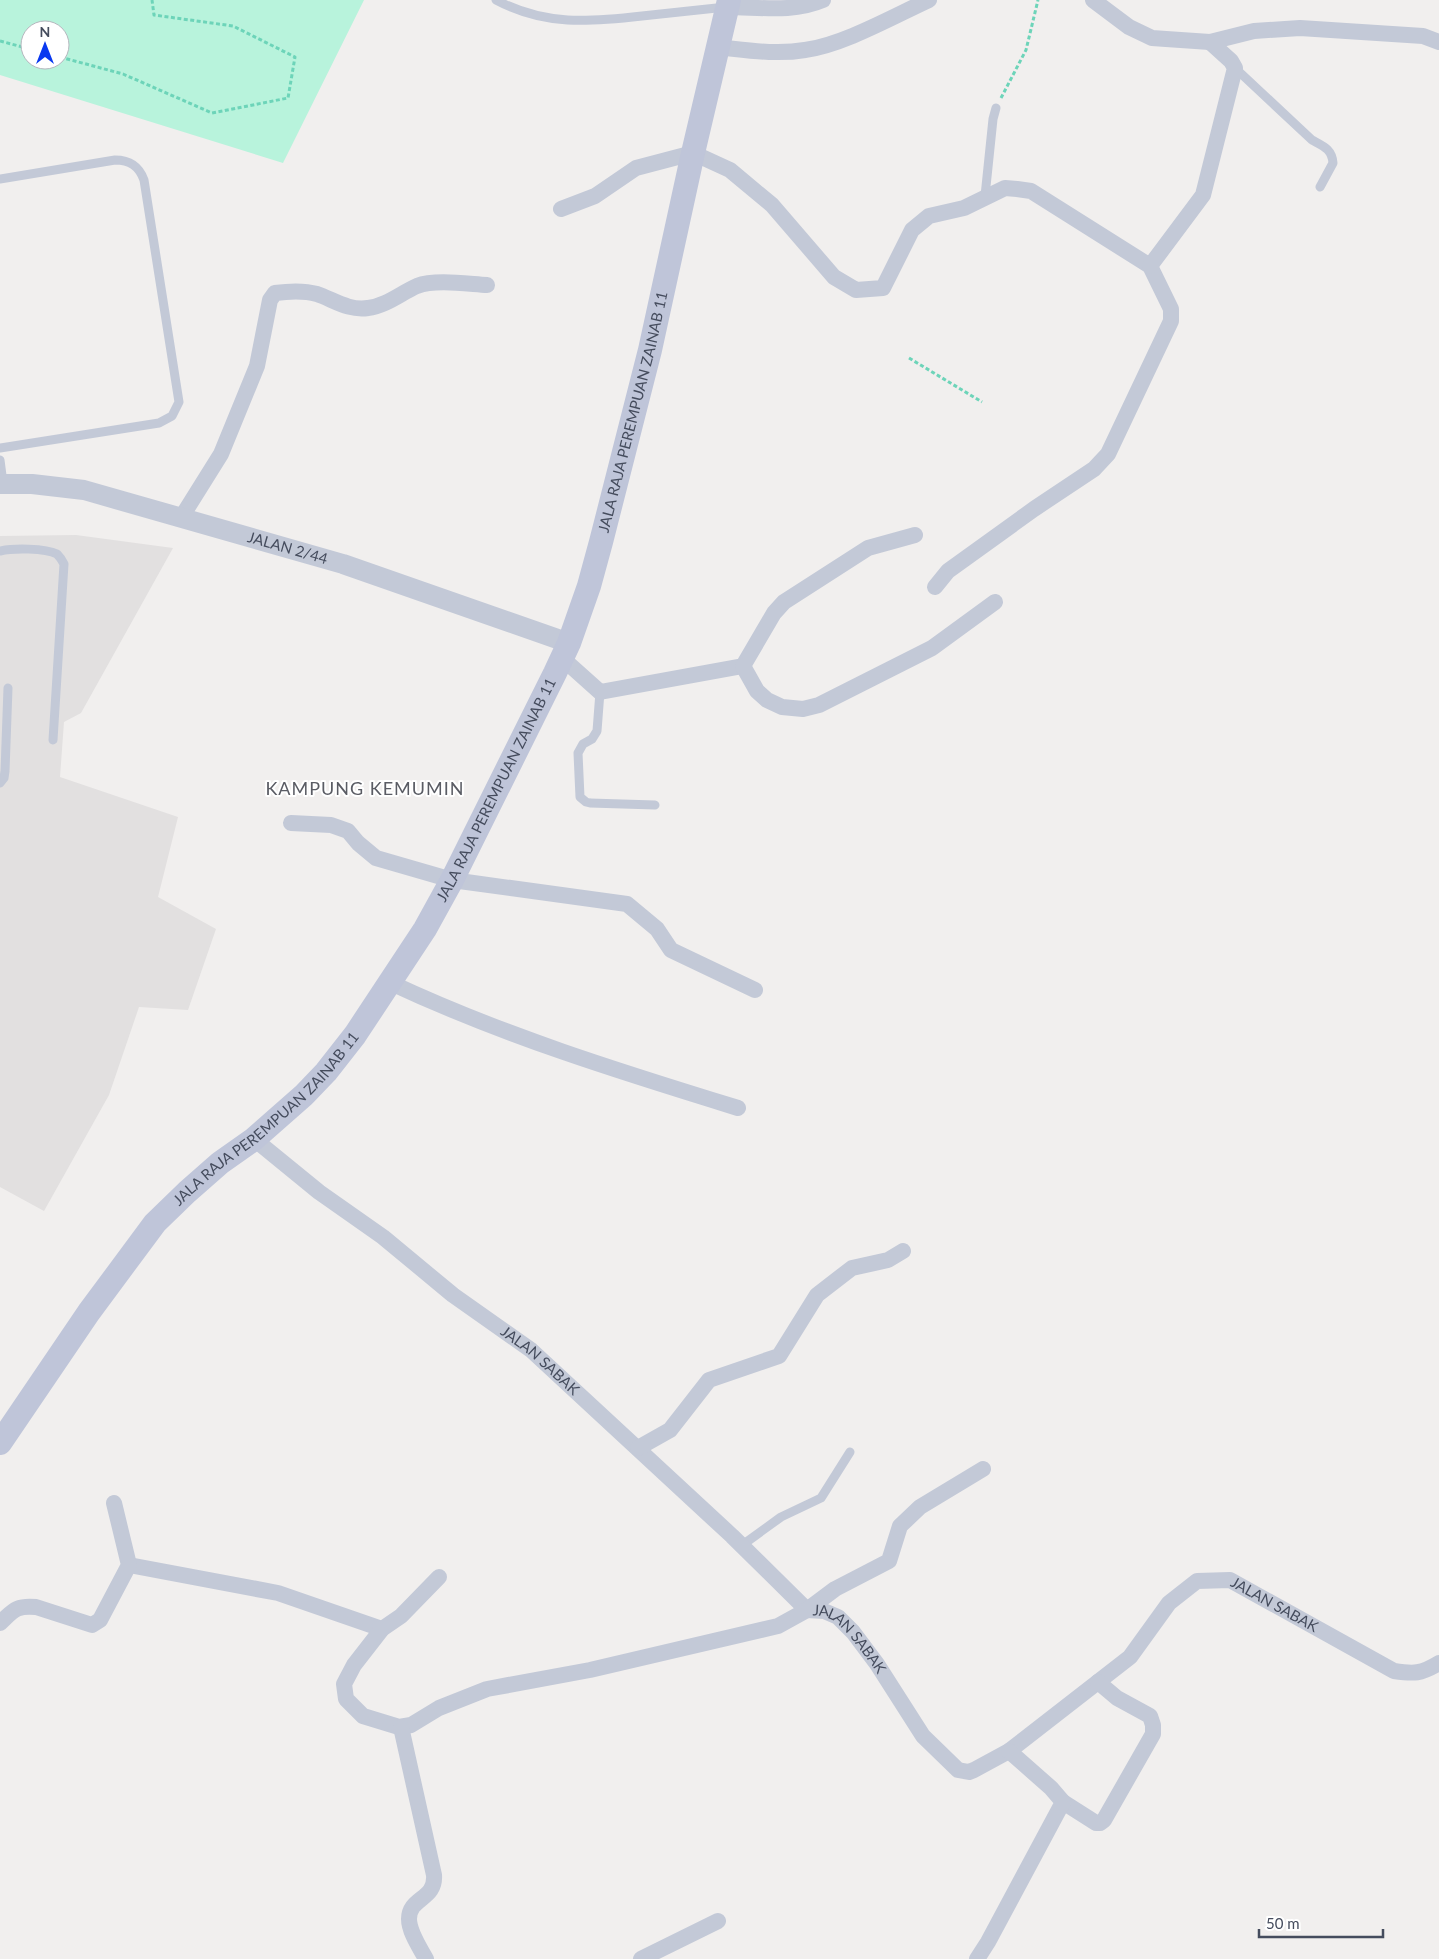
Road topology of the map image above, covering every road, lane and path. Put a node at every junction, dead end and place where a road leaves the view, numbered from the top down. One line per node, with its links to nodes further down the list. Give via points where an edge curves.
1 (152, 0): 13 (path, via 154,15 233,26 294,57 288,98 212,113 124,74)
2 (496, 0): 7 (lane, via 545,18 590,22)
3 (822, 0): 7 (street, via 790,8)
4 (930, 0): 12 (street, via 844,38 806,50 772,53)
5 (1038, 0): 15 (path, via 1026,50)
6 (1093, 0): 9 (street, via 1128,27 1152,38)
7 (728, 3): 12 (main road, JALA RAJA PEREMPUAN ZAINAB 11)
8 (0, 42): 11 (path)
9 (1210, 42): 10 (street, via 1254,31 1300,28 1423,36); 14 (street)
10 (1439, 42)
11 (20, 47)
12 (717, 48): 16 (main road, JALA RAJA PEREMPUAN ZAINAB 11)
13 (70, 60)
14 (1235, 68): 18 (lane, via 1312,140 1330,152 1331,169); 21 (street, via 1203,195)
15 (996, 108): 19 (lane)
16 (693, 153): 19 (street, via 730,170 772,206 834,277 856,290 883,288 912,230 924,219 964,208); 20 (street, via 636,168 595,196); 33 (main road, JALA RAJA PEREMPUAN ZAINAB 11, via 648,360 591,577)
17 (0, 176): 25 (lane, via 115,160 136,166 144,180 180,402 172,416 159,423)
18 (1320, 186)
19 (986, 196): 21 (street, via 1005,188 1031,192)
20 (560, 209)
21 (1150, 266): 31 (street, via 1171,309 1171,321 1108,454 1094,469 948,571)
22 (487, 285): 28 (street, via 419,285 383,304 362,308 296,290 275,293 270,300 258,366 222,454)
23 (909, 358): 24 (path)
24 (982, 402)
25 (0, 448)
26 (0, 460): 27 (lane)
27 (2, 483): 28 (street, JALAN 2/44, via 84,490)
28 (181, 518): 33 (street, JALAN 2/44, via 343,564)
29 (915, 535): 34 (street, via 868,548 784,602)
30 (0, 551): 37 (lane, via 49,552 56,554 64,564)
31 (935, 587)
32 (995, 602): 34 (street, via 932,648 819,705 804,709 782,707 767,700 757,692)
33 (565, 651): 36 (street); 42 (main road, JALA RAJA PEREMPUAN ZAINAB 11)
34 (743, 666): 36 (street)
35 (8, 688): 38 (lane)
36 (600, 692): 40 (lane, via 597,731 583,744 578,754 580,797 590,803)
37 (53, 740)
38 (3, 745): 39 (lane, via 5,771)
39 (0, 783)
40 (655, 805)
41 (292, 823): 42 (street, via 331,825 348,830 376,858)
42 (452, 880): 43 (main road, JALA RAJA PEREMPUAN ZAINAB 11); 44 (street, via 627,904 657,929 671,950)
43 (391, 983): 45 (street, via 431,1002 539,1043); 46 (main road, JALA RAJA PEREMPUAN ZAINAB 11, via 356,1036 326,1072)
44 (755, 990)
45 (738, 1108)
46 (254, 1139): 48 (main road, JALA RAJA PEREMPUAN ZAINAB 11, via 220,1163 155,1223 89,1312); 49 (street, JALAN SABAK, via 319,1192 383,1237 453,1296 531,1350)
47 (903, 1251): 49 (street, via 888,1260 852,1268 817,1296 779,1356 709,1380 670,1430)
48 (0, 1443)
49 (638, 1448): 53 (street, JALAN SABAK)
50 (850, 1452): 53 (lane, via 821,1498 781,1517)
51 (983, 1469): 56 (street, via 920,1507 900,1526 889,1561 834,1589)
52 (114, 1503): 54 (street)
53 (742, 1546): 56 (street, JALAN SABAK)
54 (129, 1565): 57 (street, via 100,1620 92,1625 28,1606 16,1608); 58 (street, via 278,1593)
55 (439, 1577): 58 (street, via 401,1616)
56 (806, 1610): 61 (street, via 778,1626 590,1670 487,1688); 62 (street, JALAN SABAK, via 824,1611 838,1617 853,1632 924,1736 958,1770 974,1770)
57 (0, 1623)
58 (382, 1629): 61 (street, via 354,1665 344,1684 346,1699 363,1716)
59 (1439, 1664): 60 (street, JALAN SABAK, via 1425,1672 1394,1671 1226,1579 1193,1582 1169,1603 1130,1657)
60 (1098, 1682): 62 (street, JALAN SABAK); 63 (street, via 1117,1698 1150,1716 1153,1734 1104,1820 1096,1823)
61 (401, 1727): 65 (street, via 435,1883 411,1910 409,1920)
62 (1008, 1750): 63 (street)
63 (1063, 1802): 67 (street)
64 (718, 1921): 66 (street)
65 (426, 1959)
66 (641, 1959)
67 (977, 1959)

